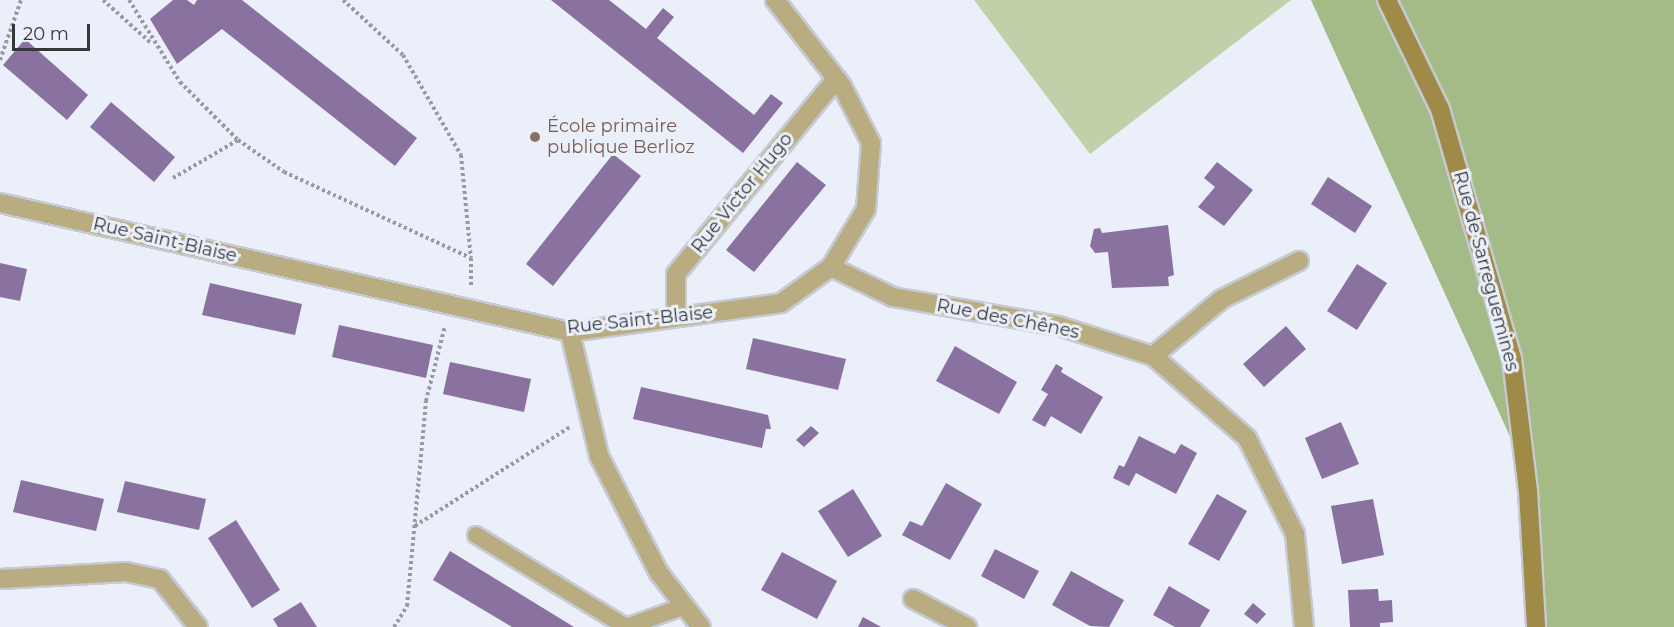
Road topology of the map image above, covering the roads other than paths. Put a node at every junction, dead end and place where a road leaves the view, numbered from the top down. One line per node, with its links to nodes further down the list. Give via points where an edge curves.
1 (775, 0): 3 (street, Rue Saint-Blaise)
2 (1388, 0): 18 (main road, Rue de Sarreguemines, via 1440,109 1512,359 1528,491)
3 (836, 78): 6 (street, Rue Saint-Blaise, via 871,143 866,209); 7 (street, Rue Victor Hugo, via 676,274)
4 (0, 203): 8 (street, Rue Saint-Blaise)
5 (1299, 261): 9 (street, via 1222,299)
6 (831, 267): 7 (street, Rue Saint-Blaise, via 781,303); 9 (street, Rue des Chênes, via 892,297 1059,326)
7 (676, 317): 8 (street, Rue Saint-Blaise)
8 (570, 332): 13 (street, via 599,456 659,573)
9 (1153, 356): 17 (street, Rue des Chênes, via 1247,438 1296,534)
10 (476, 535): 13 (lane, via 626,627)
11 (0, 579): 14 (street, via 126,572 160,579)
12 (913, 599): 16 (street)
13 (685, 606): 15 (street)
14 (198, 627)
15 (701, 627)
16 (967, 627)
17 (1304, 627)
18 (1536, 627)

